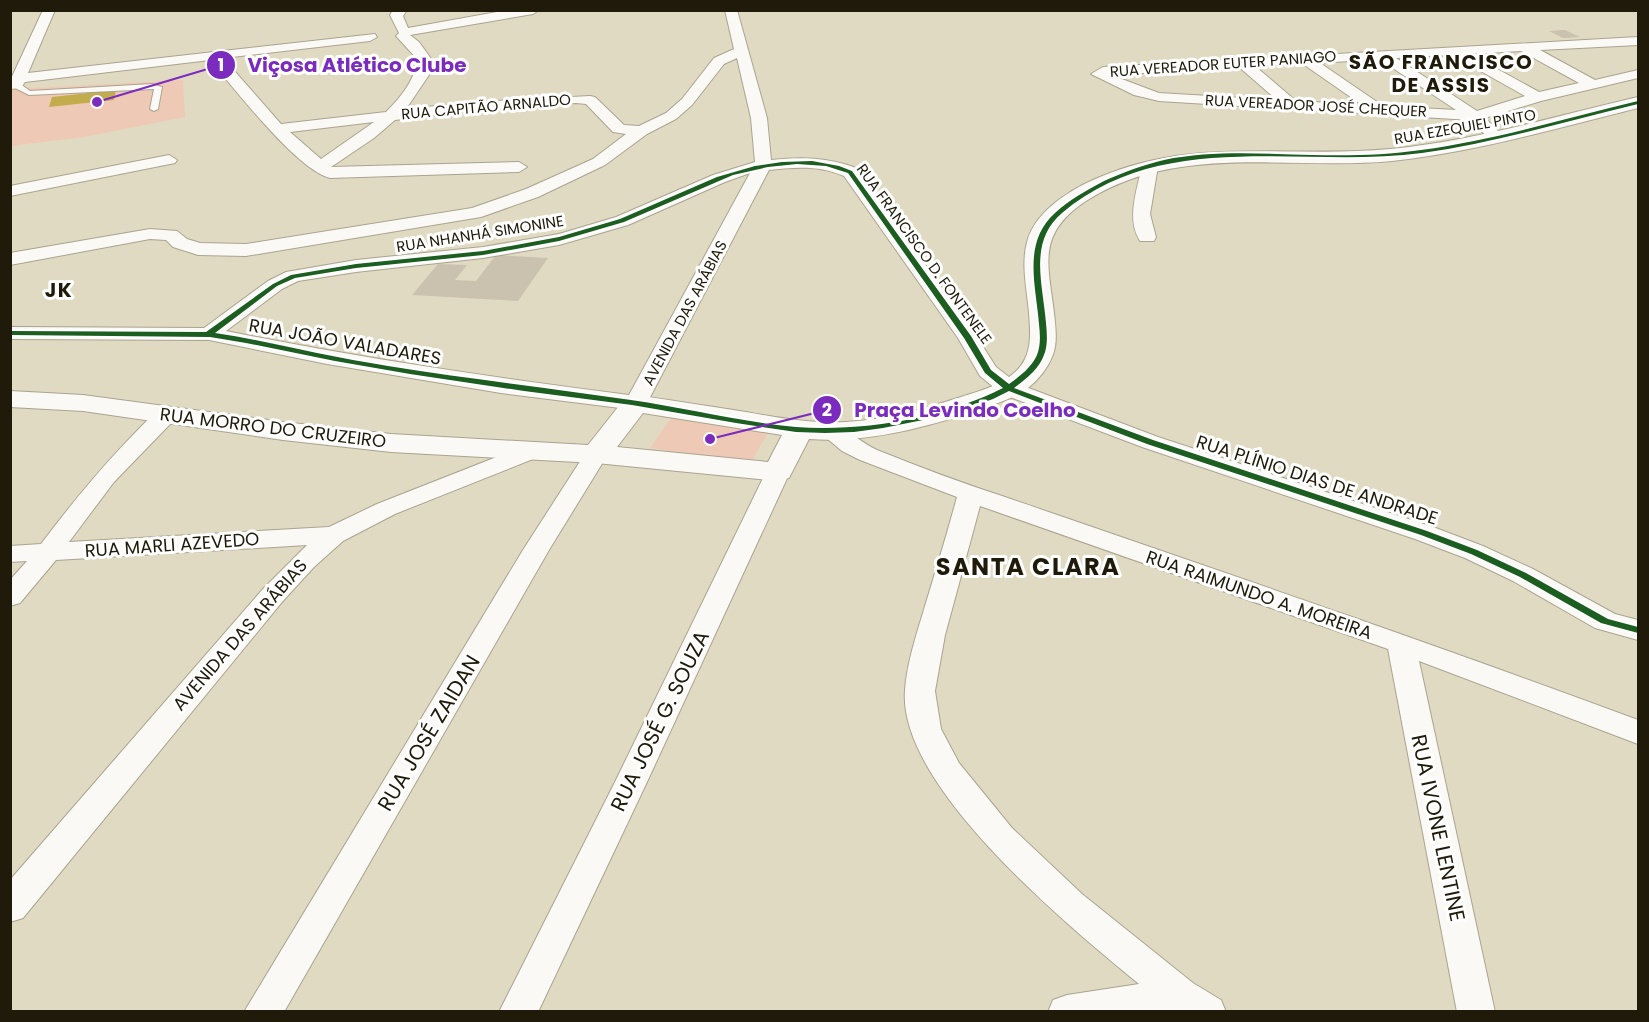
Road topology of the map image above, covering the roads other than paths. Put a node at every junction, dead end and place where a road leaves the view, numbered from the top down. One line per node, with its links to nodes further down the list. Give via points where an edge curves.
1 (50, 10): 18 (street)
2 (402, 10): 5 (street, via 396,15)
3 (533, 10): 5 (street)
4 (731, 10): 10 (street)
5 (390, 34): 12 (street); 26 (street, via 414,45 425,60 422,80)
6 (1638, 41): 7 (street, RUA VEREADOR EUTER PANIAGO)
7 (1593, 43): 8 (street, RUA VEREADOR EUTER PANIAGO); 15 (street)
8 (1521, 46): 9 (street, RUA VEREADOR EUTER PANIAGO); 19 (street)
9 (1452, 50): 11 (street, RUA VEREADOR EUTER PANIAGO); 20 (street)
10 (741, 51): 29 (street, via 718,61 687,102 671,116); 32 (street, via 759,118)
11 (1380, 54): 13 (street, RUA VEREADOR EUTER PANIAGO); 27 (street)
12 (214, 56): 18 (street); 28 (street)
13 (1306, 58): 14 (street, RUA VEREADOR EUTER PANIAGO); 25 (street)
14 (1241, 62): 16 (street, RUA VEREADOR EUTER PANIAGO); 23 (street)
15 (1632, 65): 19 (street, RUA VEREADOR JOSÉ CHEQUER)
16 (1165, 67): 17 (street, RUA VEREADOR EUTER PANIAGO, via 1103,71); 21 (street)
17 (1100, 75): 21 (street, RUA VEREADOR JOSÉ CHEQUER, via 1159,98)
18 (16, 83): 24 (lane, via 29,93 158,87)
19 (1592, 84): 20 (street, RUA VEREADOR JOSÉ CHEQUER)
20 (1537, 97): 27 (street, RUA VEREADOR JOSÉ CHEQUER)
21 (1203, 100): 23 (street, RUA VEREADOR JOSÉ CHEQUER)
22 (1638, 103): 30 (street, RUA EZEQUIEL PINTO)
23 (1292, 105): 25 (street, RUA VEREADOR JOSÉ CHEQUER)
24 (154, 109)
25 (1378, 109): 27 (street, RUA VEREADOR JOSÉ CHEQUER)
26 (390, 116): 28 (street, RUA CAPITÃO ARNALDO); 29 (street, RUA CAPITÃO ARNALDO, via 576,99 590,100 619,129); 33 (street, via 355,147)
27 (1475, 116): 30 (street)
28 (277, 129): 33 (street)
29 (641, 131): 38 (street, via 599,162 532,193 475,213 246,250 198,249 171,235 150,234)
30 (1496, 137): 34 (street, RUA EZEQUIEL PINTO, via 1388,156 1222,155)
31 (169, 160): 36 (street)
32 (764, 165): 40 (street, RUA NHANHÁ SIMONINE, via 738,171 635,216 546,242 293,276); 41 (street, RUA FRANCISCO D. FONTENELE, via 829,164 850,172 988,371); 43 (street, AVENIDA DAS ARÁBIAS)
33 (321, 166): 35 (street, via 330,173)
34 (1150, 166): 37 (street, via 1141,214); 41 (street, RUA EZEQUIEL PINTO, via 1098,186 1058,213 1040,235 1044,342 1038,360)
35 (519, 167)
36 (10, 191)
37 (1148, 237)
38 (10, 259)
39 (10, 333): 40 (street, RUA JOÃO VALADARES)
40 (209, 334): 43 (street, RUA JOÃO VALADARES, via 327,358)
41 (1010, 390): 46 (street, via 909,420); 55 (street, RUA PLÍNIO DIAS DE ANDRADE, via 1474,552 1605,621)
42 (10, 399): 44 (street, RUA MORRO DO CRUZEIRO, via 83,402)
43 (636, 403): 45 (street); 48 (street, AVENIDA DAS ARÁBIAS)
44 (166, 414): 47 (street, RUA MORRO DO CRUZEIRO, via 391,443); 52 (street, via 88,498)
45 (799, 430): 46 (street); 49 (street, RUA JOSÉ G. SOUZA)
46 (830, 431): 50 (street, RUA RAIMUNDO A. MOREIRA, via 869,455)
47 (535, 450): 48 (street, RUA MORRO DO CRUZEIRO); 51 (street, AVENIDA DAS ARÁBIAS, via 386,508)
48 (596, 454): 49 (street, RUA MORRO DO CRUZEIRO); 60 (street, RUA JOSÉ ZAIDAN)
49 (778, 472): 61 (street, RUA JOSÉ G. SOUZA)
50 (971, 494): 56 (street, RUA RAIMUNDO A. MOREIRA); 59 (street, via 931,635 920,691 925,729 948,772 1000,838 1069,905)
51 (334, 535): 52 (street, RUA MARLI AZEVEDO); 58 (street, AVENIDA DAS ARÁBIAS, via 272,596)
52 (49, 553): 53 (street, RUA MARLI AZEVEDO); 54 (street)
53 (10, 554)
54 (10, 597)
55 (1638, 630)
56 (1401, 643): 57 (street, RUA RAIMUNDO A. MOREIRA); 63 (street, RUA IVONE LENTINE)
57 (1638, 732)
58 (10, 907)
59 (1194, 1003): 62 (street)
60 (263, 1011)
61 (518, 1011)
62 (1066, 1011)
63 (1476, 1011)

